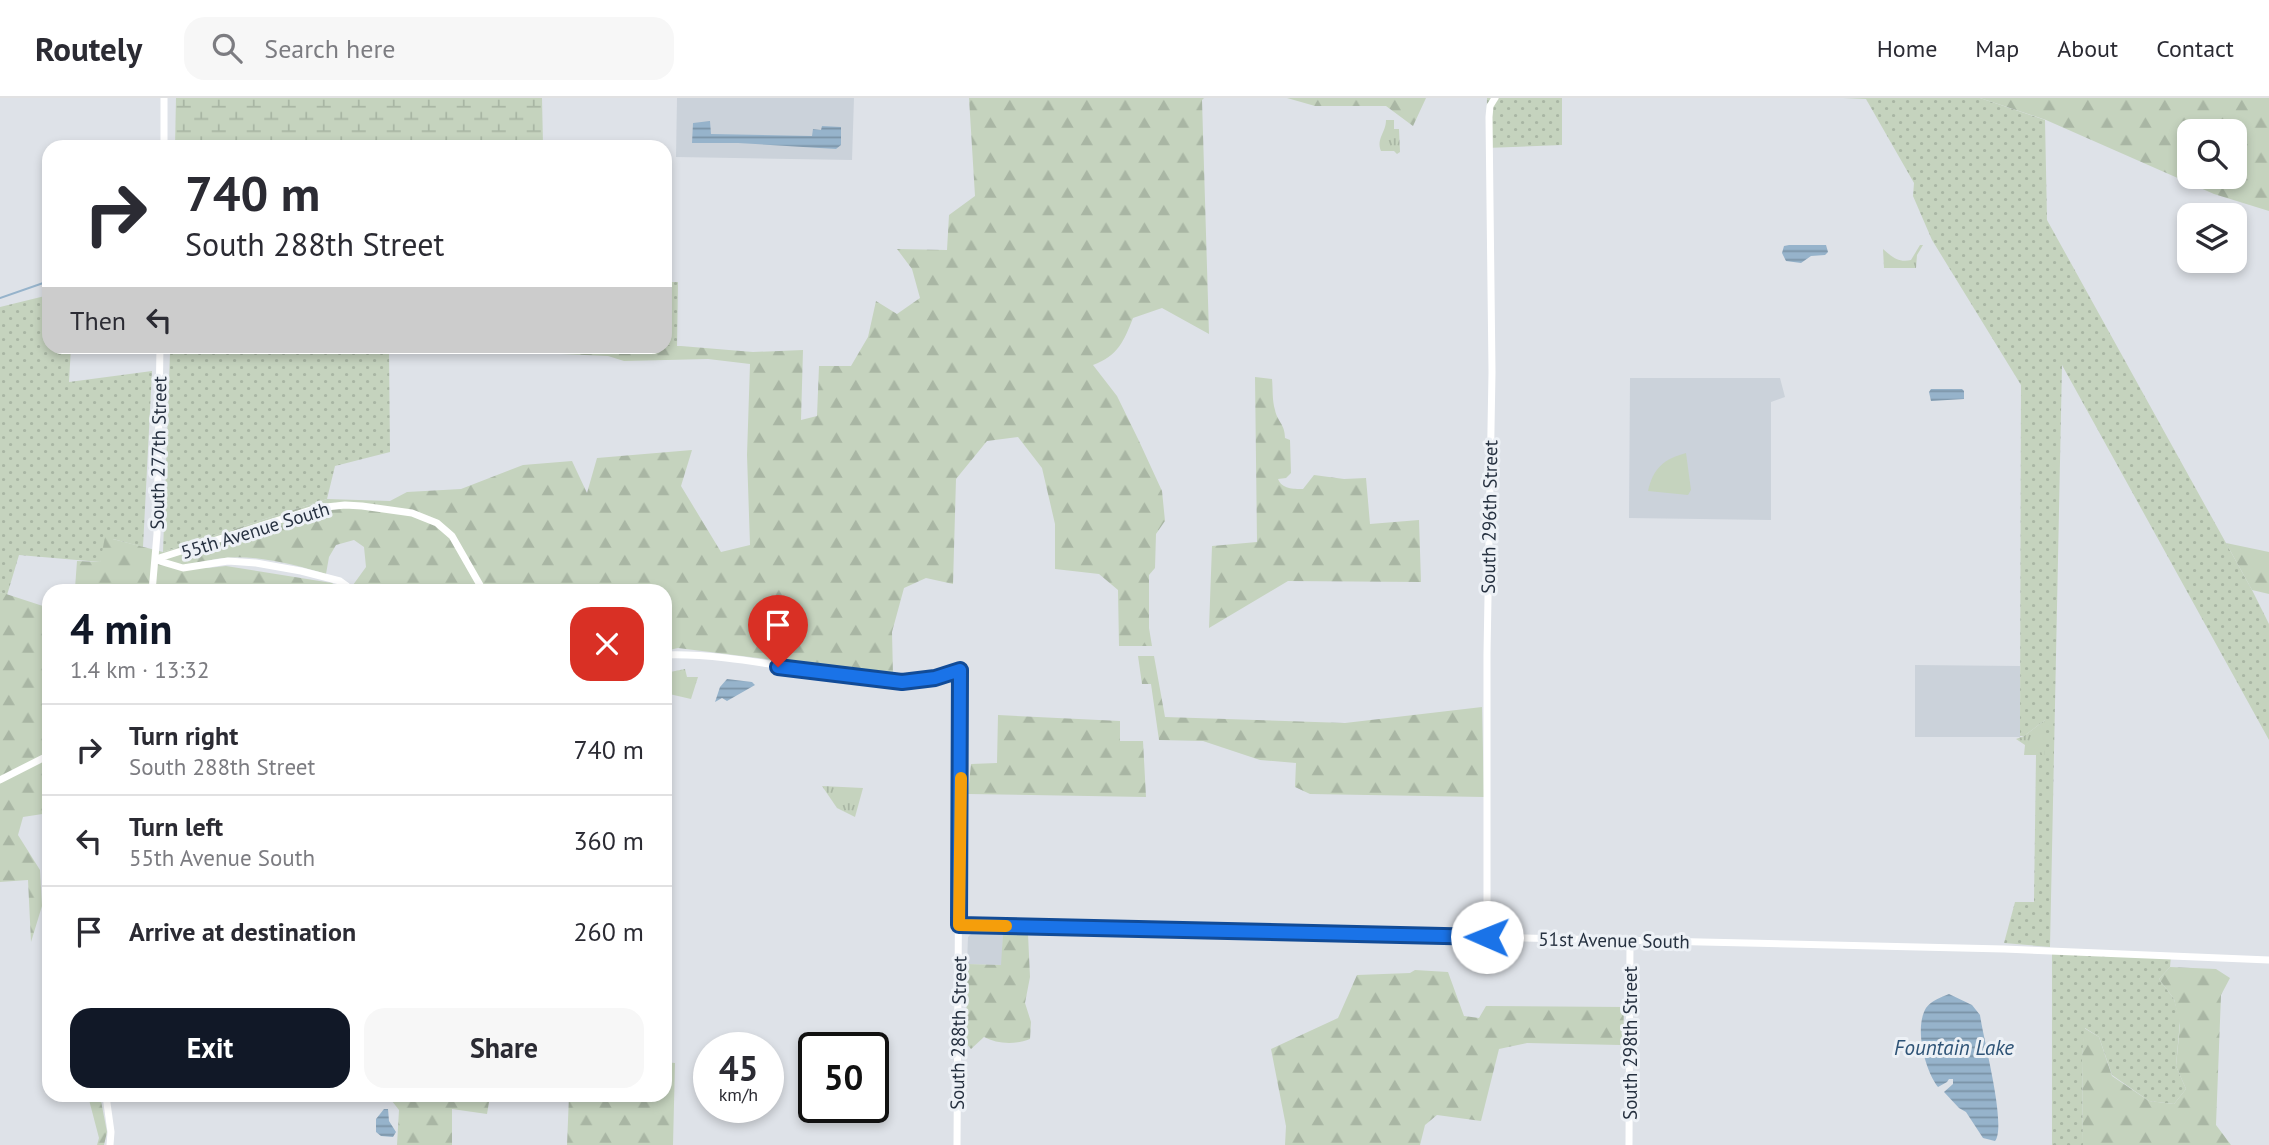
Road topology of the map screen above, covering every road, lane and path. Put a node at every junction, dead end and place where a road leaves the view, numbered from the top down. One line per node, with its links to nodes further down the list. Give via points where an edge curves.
1 (164, 98): 3 (street)
2 (1496, 98): 13 (street, South 296th Street, via 1489,117 1492,372)
3 (164, 140)
4 (160, 354): 5 (street, South 277th Street)
5 (156, 559): 6 (street, South 277th Street); 7 (street, via 183,568 228,561 301,571); 8 (street, 55th Avenue South, via 317,508 362,506 412,513 437,523 452,536)
6 (153, 584)
7 (344, 584)
8 (479, 584)
9 (672, 655): 12 (street, South 288th Street, via 896,682 960,670)
10 (42, 759): 11 (street)
11 (0, 780)
12 (959, 925): 13 (street, 51st Avenue South); 18 (street, South 288th Street)
13 (1487, 937): 14 (street, 51st Avenue South)
14 (1630, 940): 15 (street, 51st Avenue South); 19 (street, South 298th Street)
15 (2269, 960)
16 (107, 1102): 17 (street)
17 (110, 1145)
18 (957, 1145)
19 (1629, 1145)

